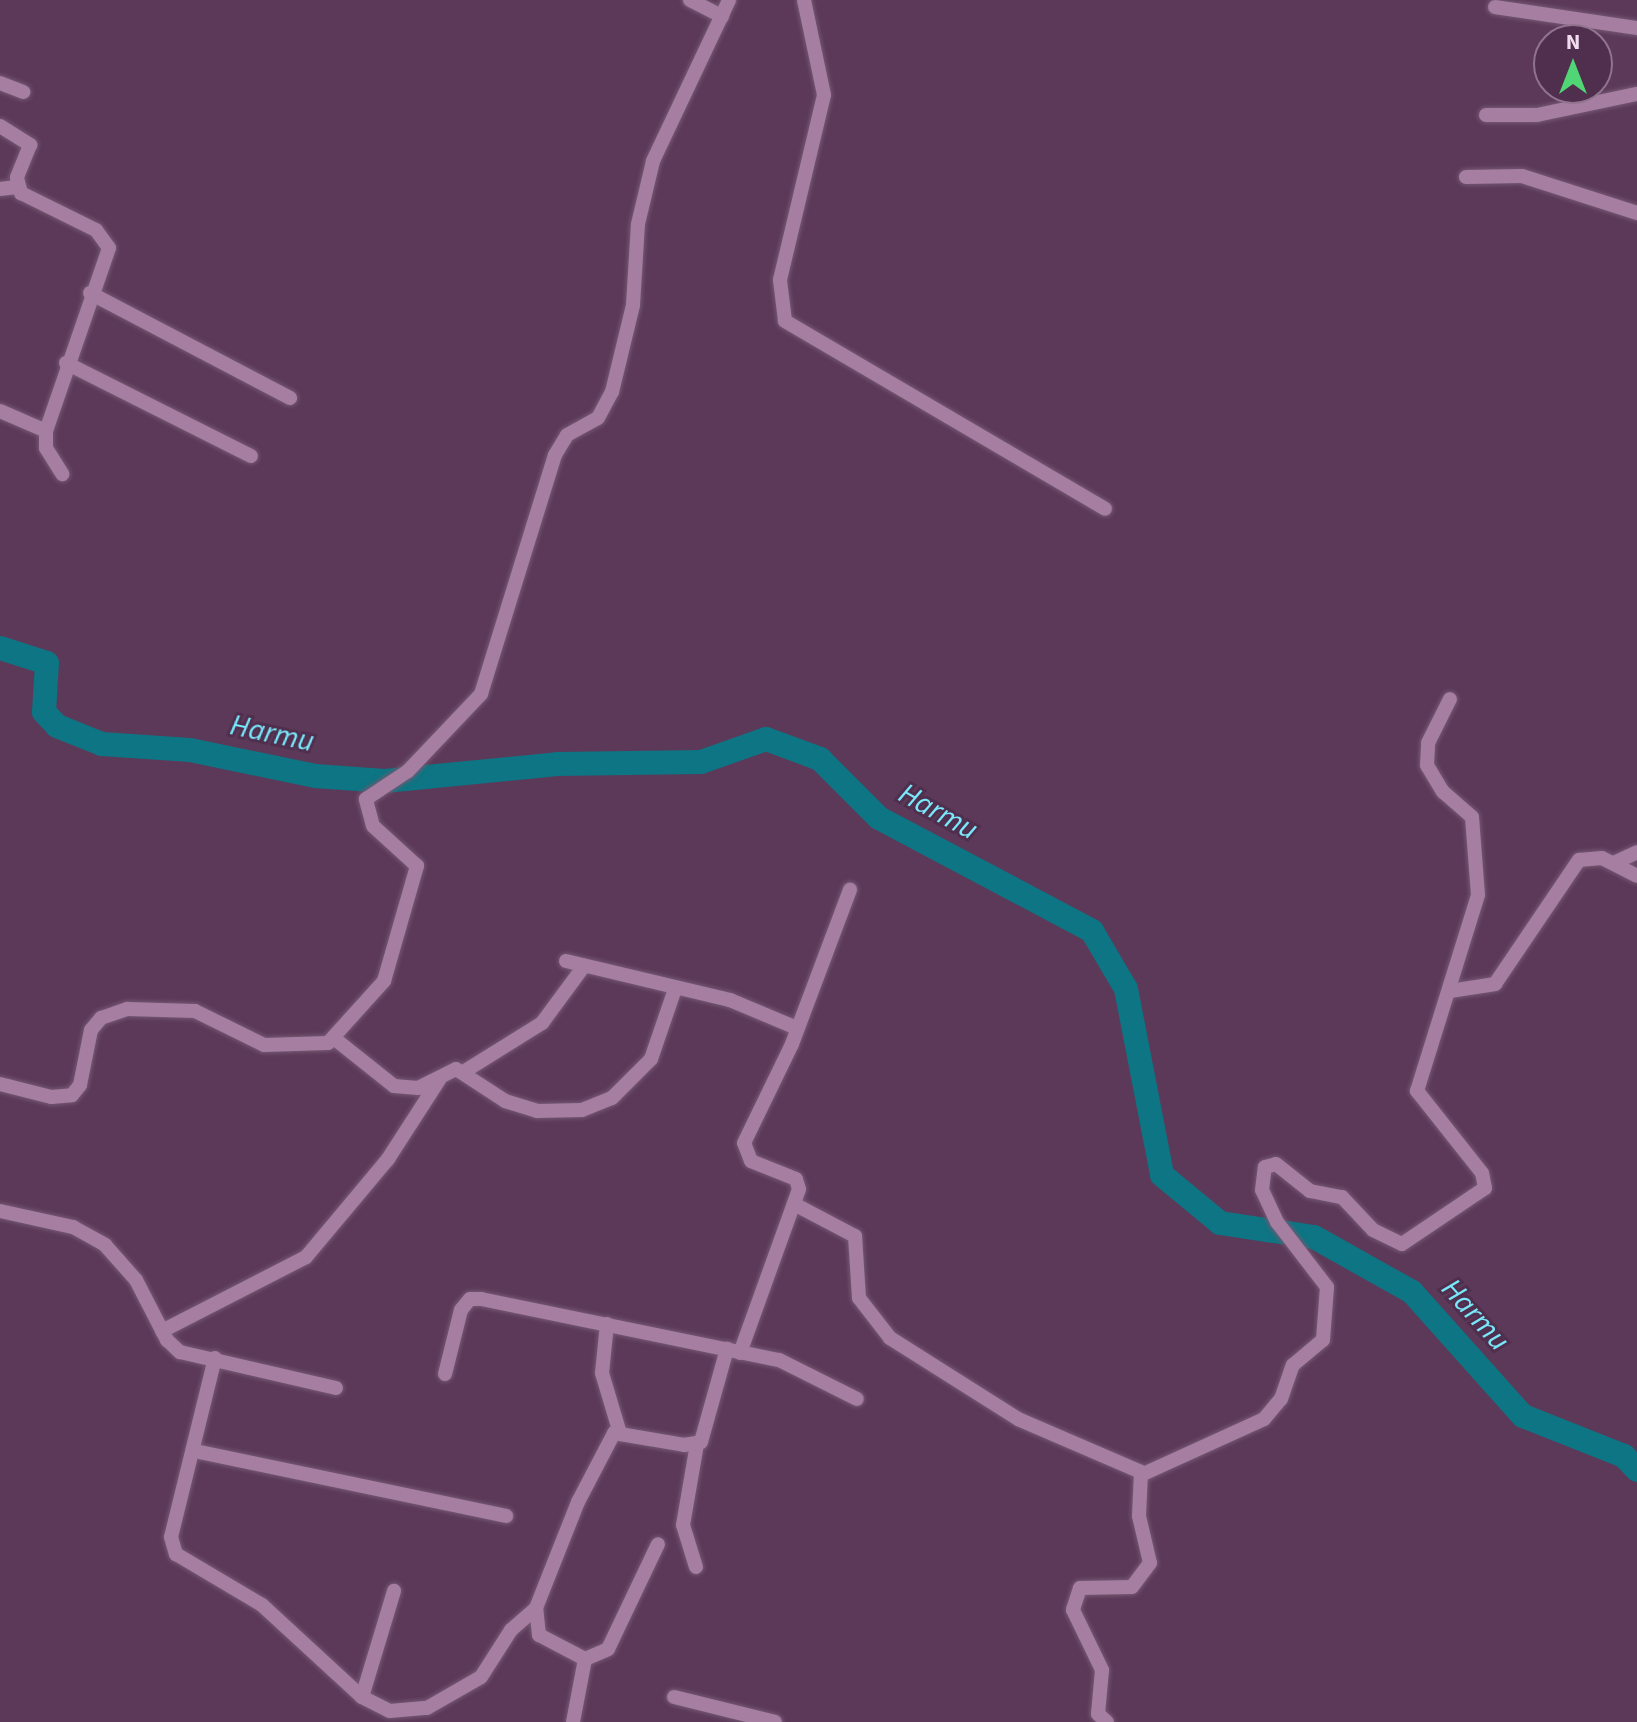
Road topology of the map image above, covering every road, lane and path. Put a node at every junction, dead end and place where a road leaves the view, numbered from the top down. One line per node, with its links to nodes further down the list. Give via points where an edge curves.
1 (690, 0): 5 (street)
2 (729, 0): 5 (street)
3 (804, 0): 23 (street, via 824,95 780,280 785,321)
4 (1495, 7): 6 (street)
5 (722, 16): 34 (street, via 653,161 638,224 633,305 612,392 598,418 567,435 555,455 481,694 408,771 366,799 373,826 412,857 417,870 392,964)
6 (1637, 28)
7 (0, 83): 8 (street)
8 (23, 92)
9 (1637, 94): 10 (street, via 1537,115)
10 (1486, 115)
11 (0, 126): 13 (street, via 30,145)
12 (1466, 177): 15 (street, via 1522,176)
13 (17, 187): 14 (street); 16 (street, via 105,237 109,248)
14 (0, 189)
15 (1637, 213)
16 (90, 293): 17 (street); 18 (street)
17 (66, 363): 20 (street); 21 (street)
18 (290, 398)
19 (0, 411): 20 (street)
20 (46, 431): 22 (street, via 46,448)
21 (251, 456)
22 (62, 474)
23 (1105, 509)
24 (1450, 699): 32 (street, via 1432,730 1427,765 1443,792 1472,817 1478,895)
25 (1637, 852): 26 (street)
26 (1616, 862): 27 (street); 32 (street, via 1592,857 1576,863 1495,984)
27 (1637, 876)
28 (850, 890): 33 (street)
29 (566, 961): 30 (street)
30 (584, 966): 31 (street); 35 (street, via 542,1023)
31 (675, 989): 33 (street, via 730,1000); 35 (street, via 651,1059 607,1101 582,1110 537,1111 491,1093)
32 (1450, 991): 50 (street, via 1418,1096 1484,1175 1482,1192 1402,1244 1373,1230 1342,1197 1310,1191 1270,1164 1260,1178 1277,1222 1328,1292 1320,1345 1298,1359 1275,1410 1256,1425)
33 (797, 1028): 38 (street, via 744,1143 751,1161 796,1179)
34 (335, 1039): 36 (street, via 388,1084 418,1088); 37 (street, via 264,1045 195,1011 127,1009 101,1018 91,1030 80,1085 72,1095 51,1097)
35 (465, 1071): 36 (street)
36 (439, 1079): 41 (street, via 388,1159 306,1257)
37 (0, 1084)
38 (794, 1204): 42 (street); 50 (street, via 855,1236 859,1298 890,1338 1018,1419)
39 (0, 1211): 41 (street, via 73,1227 105,1245 144,1291)
40 (607, 1324): 42 (street); 44 (street, via 470,1299 461,1310); 47 (street, via 602,1373)
41 (162, 1331): 43 (street, via 180,1352)
42 (733, 1351): 46 (street, via 779,1360); 48 (street, via 706,1432)
43 (215, 1358): 45 (street); 49 (street)
44 (445, 1374)
45 (336, 1388)
46 (857, 1399)
47 (619, 1430): 48 (street); 55 (street, via 578,1502)
48 (697, 1444): 53 (street, via 683,1525)
49 (195, 1451): 51 (street); 57 (street, via 171,1537 176,1554 262,1605)
50 (1141, 1475): 62 (street, via 1139,1516 1150,1563 1132,1587 1080,1588 1073,1610 1102,1670 1097,1709)
51 (506, 1516)
52 (658, 1544): 56 (street, via 608,1649)
53 (696, 1567)
54 (394, 1591): 57 (street)
55 (536, 1608): 56 (street, via 539,1635); 59 (street, via 511,1630 481,1677)
56 (585, 1659): 60 (street)
57 (362, 1697): 59 (street)
58 (674, 1697): 61 (street)
59 (400, 1717)
60 (573, 1722)
61 (775, 1722)
62 (1107, 1722)

